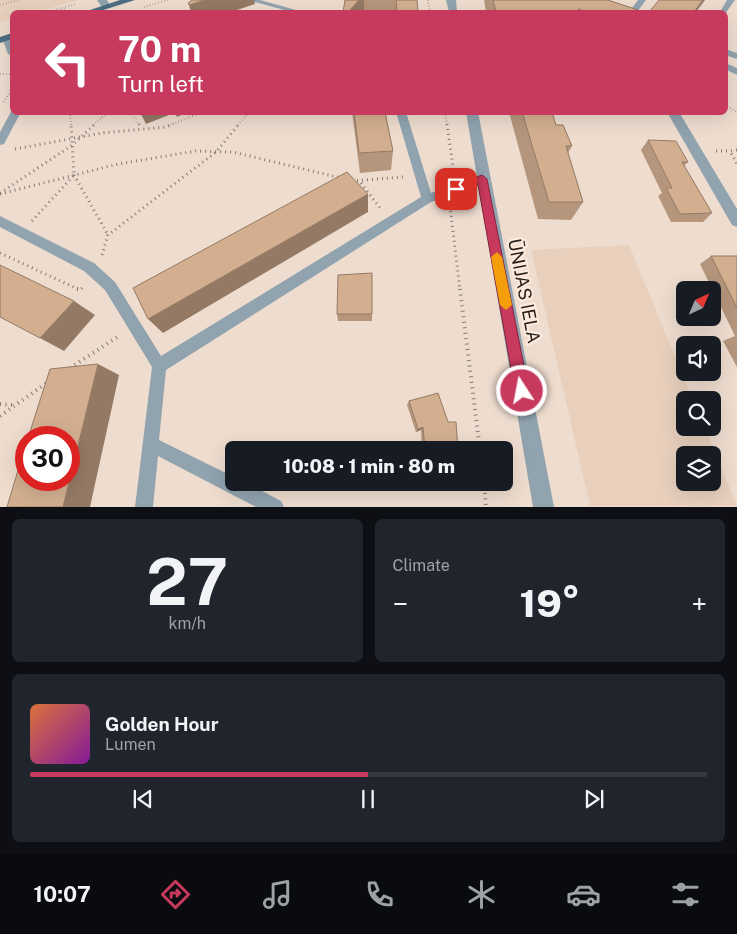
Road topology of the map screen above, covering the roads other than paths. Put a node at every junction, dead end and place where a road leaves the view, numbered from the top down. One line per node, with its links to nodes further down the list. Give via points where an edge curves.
1 (130, 0): 4 (main road)
2 (251, 0): 5 (lane)
3 (282, 0): 5 (lane)
4 (104, 4): 6 (main road)
5 (268, 5): 7 (lane)
6 (93, 10)
7 (290, 10)
8 (14, 115): 12 (lane)
9 (402, 115): 14 (lane)
10 (472, 115): 13 (street, ŪNIJAS IELA)
11 (674, 115): 16 (street)
12 (0, 141)
13 (482, 179): 14 (lane); 21 (street, ŪNIJAS IELA)
14 (427, 199): 17 (lane)
15 (0, 221): 17 (lane, via 90,267 110,286)
16 (737, 221)
17 (159, 366): 18 (lane)
18 (151, 444): 19 (lane); 20 (lane)
19 (144, 506)
20 (275, 506)
21 (544, 506)

